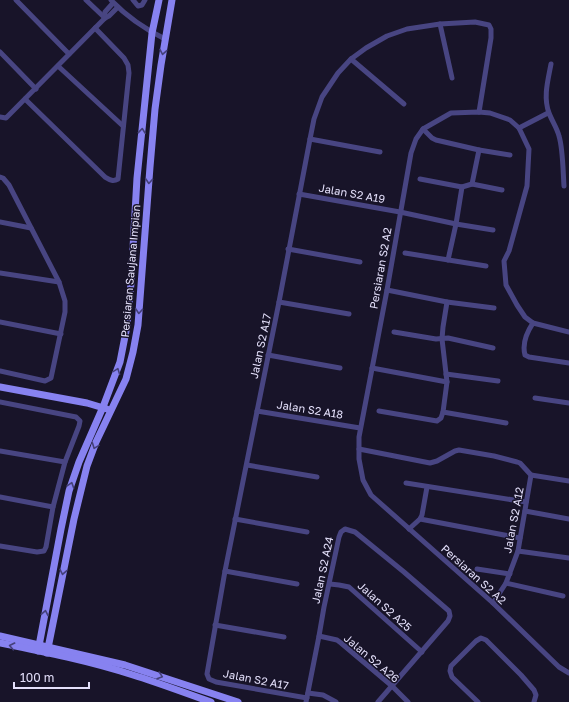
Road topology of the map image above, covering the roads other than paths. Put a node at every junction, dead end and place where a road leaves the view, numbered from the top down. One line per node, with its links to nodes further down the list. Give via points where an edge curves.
1 (16, 0): 15 (street)
2 (86, 0): 9 (street)
3 (132, 0): 4 (street, via 138,6)
4 (145, 0)
5 (159, 0): 12 (street, Persiaran Saujana Impian)
6 (172, 0): 13 (street, Persiaran Saujana Impian)
7 (112, 1): 8 (street); 9 (street)
8 (118, 7): 9 (street); 12 (street)
9 (105, 18): 11 (street)
10 (440, 24): 16 (street, Jalan S2 A17, via 407,29 387,36); 19 (street); 23 (street, Jalan S2 A17, via 475,22 489,25 491,28)
11 (96, 28): 15 (street); 26 (street, via 128,65)
12 (152, 33): 13 (street); 76 (street, Persiaran Saujana Impian, one-way to 12, via 120,362 127,326 137,178)
13 (165, 39): 77 (street, Persiaran Saujana Impian, one-way to 77, via 150,167 138,325 126,379)
14 (0, 52): 20 (street)
15 (69, 54): 18 (street)
16 (351, 59): 22 (street); 29 (street, Jalan S2 A17, via 322,97)
17 (551, 64): 24 (street, via 546,93)
18 (58, 66): 20 (street); 26 (street)
19 (452, 78)
20 (36, 88): 21 (street)
21 (25, 99): 25 (street, via 6,118); 26 (street, via 105,177 115,181 118,179)
22 (404, 104)
23 (478, 112): 27 (street, via 510,120); 28 (street, via 451,113)
24 (548, 112): 27 (street); 36 (street, via 561,144)
25 (0, 117)
26 (123, 126)
27 (519, 128): 58 (street, via 529,149 527,186 504,261 506,285 517,305)
28 (423, 129): 30 (street, via 436,140); 40 (street, Persiaran S2 A2, via 411,153)
29 (310, 139): 31 (street); 39 (street, Jalan S2 A17)
30 (479, 150): 32 (street); 35 (street)
31 (380, 152)
32 (510, 155)
33 (0, 177): 43 (street, via 9,185)
34 (420, 179): 37 (street)
35 (472, 184): 37 (street); 38 (street)
36 (564, 186)
37 (462, 187): 42 (street)
38 (502, 190)
39 (299, 194): 40 (street, Jalan S2 A19); 45 (street, Jalan S2 A17)
40 (400, 212): 42 (street, Jalan S2 A19); 52 (street, Persiaran S2 A2)
41 (0, 222): 43 (street)
42 (456, 224): 44 (street, Jalan S2 A19); 47 (street)
43 (31, 228): 51 (street)
44 (493, 230)
45 (288, 249): 48 (street); 53 (street, Jalan S2 A17)
46 (405, 253): 47 (street)
47 (448, 260): 49 (street)
48 (360, 262)
49 (486, 266)
50 (0, 273): 51 (street)
51 (59, 282): 61 (street, via 65,312)
52 (387, 290): 54 (street); 67 (street, Persiaran S2 A2)
53 (279, 302): 56 (street); 64 (street, Jalan S2 A17)
54 (447, 302): 55 (street); 62 (street)
55 (494, 308)
56 (349, 314)
57 (0, 322): 61 (street)
58 (533, 323): 60 (street); 65 (street, via 528,332 525,355)
59 (394, 332): 62 (street)
60 (569, 332)
61 (61, 334): 68 (street, via 51,378 45,381)
62 (442, 339): 63 (street, via 448,338); 69 (street)
63 (493, 348)
64 (268, 355): 66 (street); 78 (street, Jalan S2 A17)
65 (569, 363)
66 (340, 368)
67 (372, 368): 71 (street); 82 (street, Persiaran S2 A2)
68 (0, 371)
69 (446, 374): 70 (street); 71 (street)
70 (498, 381)
71 (447, 382): 80 (street)
72 (0, 387): 76 (street)
73 (535, 398): 75 (street)
74 (0, 402): 85 (street, via 76,417 80,421 79,426)
75 (569, 403)
76 (103, 408): 77 (street); 118 (street, Persiaran Saujana Impian, one-way to 76, via 70,491 79,462)
77 (111, 410): 119 (street, Persiaran Saujana Impian, one-way to 119, via 87,466)
78 (257, 411): 82 (street, Jalan S2 A18); 86 (street, Jalan S2 A17)
79 (379, 412): 80 (street, via 436,421 441,418)
80 (443, 412): 81 (street)
81 (506, 423)
82 (360, 428): 83 (street, Persiaran S2 A2)
83 (359, 449): 87 (street, Jalan S2 A12, via 430,463 459,450 520,463); 99 (street, Persiaran S2 A2, via 358,459 363,480 371,496)
84 (0, 451): 85 (street)
85 (65, 462): 94 (street)
86 (247, 465): 88 (street); 96 (street, Jalan S2 A17)
87 (531, 475): 89 (street); 93 (street, Jalan S2 A12)
88 (317, 477)
89 (569, 481)
90 (406, 483): 91 (street)
91 (427, 487): 93 (street); 97 (street)
92 (0, 497): 94 (street)
93 (526, 502): 95 (street, Jalan S2 A12)
94 (53, 507): 102 (street, via 44,551)
95 (525, 512): 98 (street); 101 (street, Jalan S2 A12)
96 (235, 519): 100 (street); 106 (street, Jalan S2 A17)
97 (420, 519): 99 (street); 101 (street)
98 (569, 519)
99 (409, 529): 112 (street, Persiaran S2 A2)
100 (307, 532)
101 (520, 538): 103 (street, Jalan S2 A12)
102 (0, 546)
103 (518, 551): 104 (street); 107 (street, Jalan S2 A12)
104 (569, 558)
105 (477, 569): 107 (street)
106 (225, 572): 109 (street); 113 (street, Jalan S2 A17)
107 (510, 574): 108 (street, Jalan S2 A12)
108 (506, 583): 111 (street); 112 (street, Jalan S2 A12)
109 (297, 584)
110 (330, 584): 115 (street, Jalan S2 A24); 120 (street, Jalan S2 A25, via 349,587); 120 (street, Jalan S2 A24, via 341,532 345,529 355,532 449,611 448,621)
111 (564, 596)
112 (493, 603): 121 (street, Persiaran S2 A2, via 559,668)
113 (215, 625): 116 (street); 123 (street, Jalan S2 A17, via 207,674 209,679)
114 (0, 636): 118 (street)
115 (319, 636): 122 (street, Jalan S2 A26, via 337,640); 123 (street, Jalan S2 A24)
116 (284, 637)
117 (0, 643): 118 (street, one-way to 117)
118 (38, 648): 119 (street)
119 (48, 650): 124 (street, via 134,675); 125 (street, one-way to 125, via 132,667)
120 (422, 652): 122 (street)
121 (569, 674)
122 (392, 686): 127 (street); 128 (street, Jalan S2 A26)
123 (307, 698): 126 (street, via 323,695)
124 (211, 702)
125 (238, 702)
126 (336, 702)
127 (378, 702)
128 (408, 702)
129 (478, 702): 130 (street, via 452,677 450,671 481,638 486,640 534,690)
130 (534, 702)

